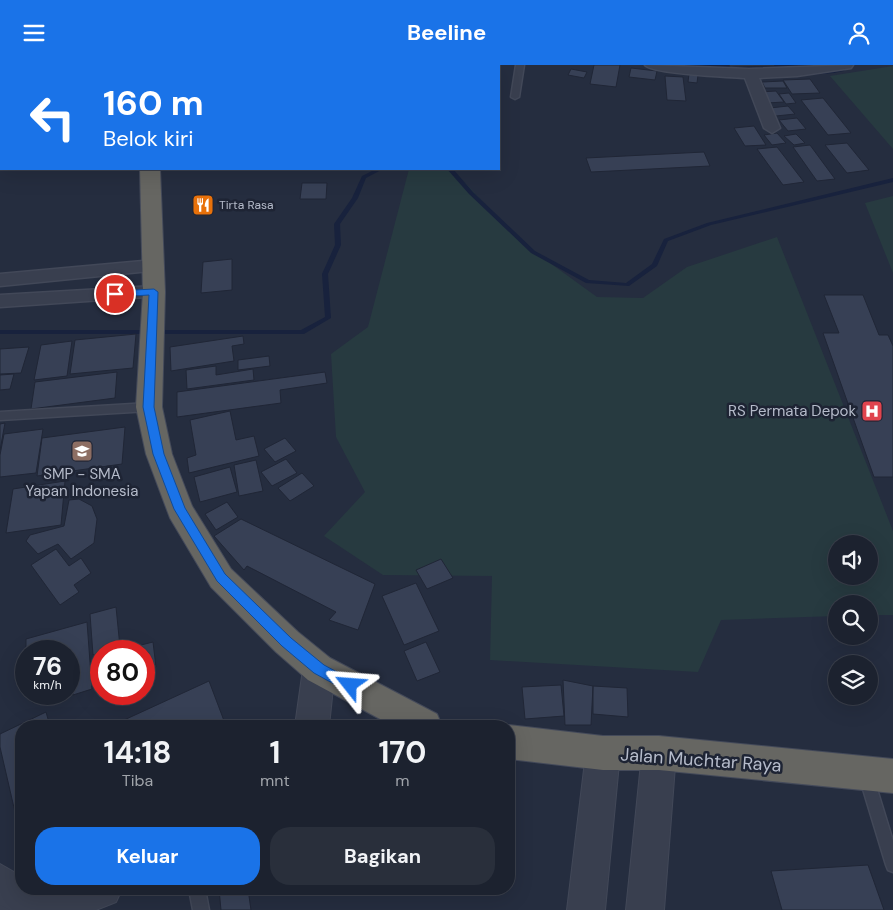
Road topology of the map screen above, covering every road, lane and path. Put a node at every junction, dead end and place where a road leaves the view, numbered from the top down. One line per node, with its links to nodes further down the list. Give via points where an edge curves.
1 (520, 65): 5 (lane)
2 (652, 65): 4 (street)
3 (846, 65): 4 (street, via 824,70)
4 (750, 75): 6 (street)
5 (515, 97)
6 (772, 128)
7 (150, 170): 8 (highway)
8 (154, 266): 9 (street); 10 (highway)
9 (0, 280)
10 (153, 300): 11 (street); 12 (highway)
11 (0, 301)
12 (149, 407): 13 (lane); 14 (highway, via 159,454 180,509 221,578 286,642)
13 (0, 416)
14 (319, 669): 15 (street); 16 (highway)
15 (313, 720)
16 (415, 720)
17 (515, 743): 18 (highway, Jalan Muchtar Raya)
18 (603, 753): 19 (highway, Jalan Muchtar Raya); 26 (street)
19 (659, 753): 20 (highway, Jalan Muchtar Raya); 27 (street)
20 (879, 775): 21 (lane)
21 (893, 865)
22 (87, 895): 24 (street, via 57,907)
23 (198, 895): 25 (lane)
24 (4, 896)
25 (201, 910)
26 (586, 910)
27 (645, 910)

